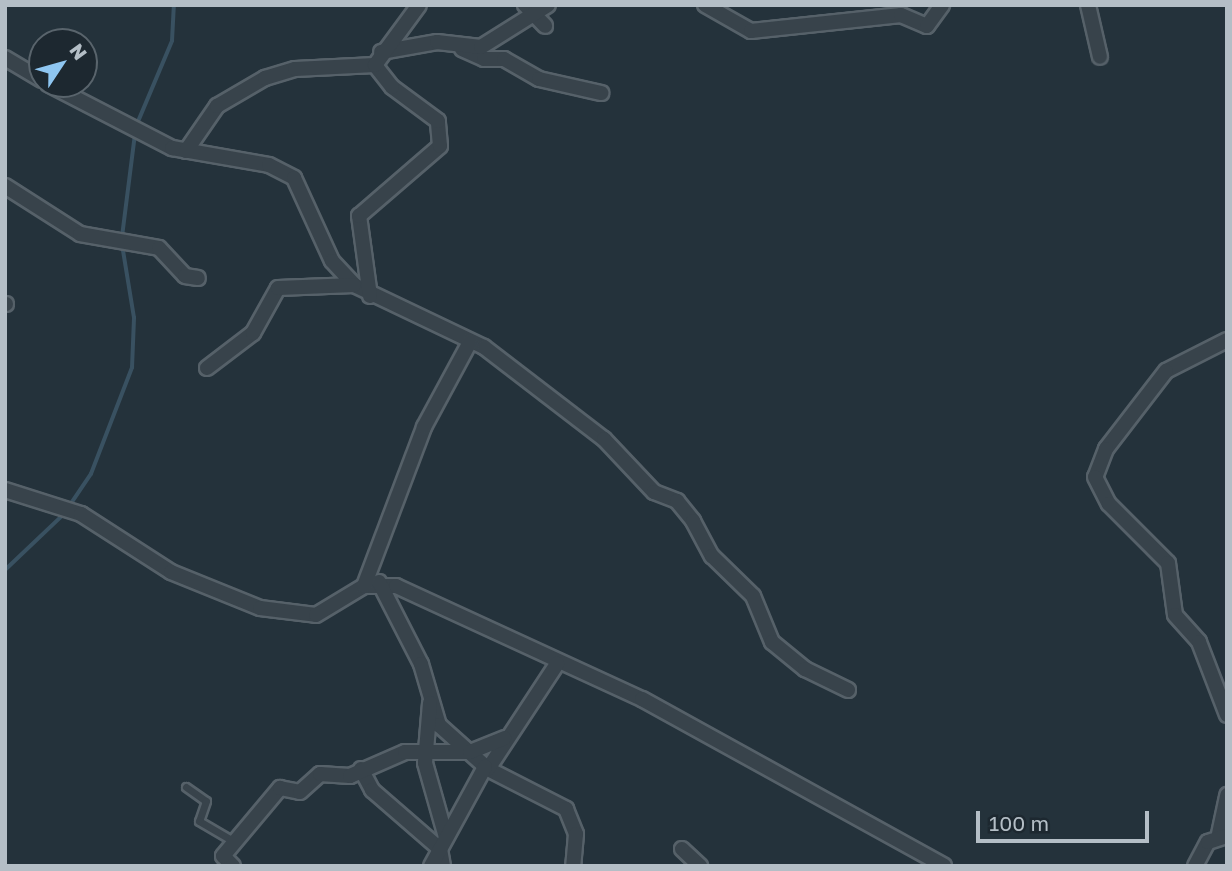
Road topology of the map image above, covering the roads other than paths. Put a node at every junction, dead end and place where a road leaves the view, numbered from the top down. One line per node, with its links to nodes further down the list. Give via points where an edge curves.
1 (419, 5): 11 (street)
2 (524, 5): 7 (street)
3 (548, 5): 7 (street)
4 (705, 5): 5 (street, via 751,31 901,15 927,26)
5 (942, 5)
6 (1088, 5): 9 (street)
7 (541, 21): 8 (street, via 492,43)
8 (454, 46): 11 (street, via 437,42); 13 (street, via 484,59 504,59 539,79)
9 (1100, 57)
10 (5, 58): 12 (street)
11 (378, 58): 15 (street, via 295,69 265,78 217,106); 19 (street, via 392,87 438,121 442,134 439,150 359,216)
12 (28, 72)
13 (601, 93)
14 (77, 98): 15 (street)
15 (186, 150): 18 (street, via 269,165 294,177 332,261)
16 (5, 186): 17 (street, via 80,234 159,248 185,276)
17 (198, 278)
18 (354, 285): 19 (street); 22 (street, via 278,288 253,333)
19 (370, 296): 21 (street)
20 (1227, 341): 29 (street, via 1166,371 1106,449 1095,477 1109,504 1168,563 1175,615 1199,642)
21 (470, 342): 25 (street, via 424,427); 27 (street, via 604,439 654,492 677,501 712,556 753,596 772,642 804,669)
22 (207, 368)
23 (5, 490): 25 (street, via 81,514 171,572 260,608 327,613)
24 (379, 582): 25 (street); 26 (street); 28 (street, via 421,664)
25 (364, 586)
26 (557, 664): 30 (street); 46 (street, via 642,699)
27 (848, 690)
28 (430, 702): 31 (street); 32 (street, via 444,732)
29 (1227, 715)
30 (504, 738): 32 (street); 33 (street)
31 (425, 750): 32 (street); 34 (street, via 388,756); 39 (street)
32 (470, 752): 33 (street)
33 (486, 768): 39 (street); 44 (street, via 566,809 576,834)
34 (361, 769): 38 (street, via 343,778 320,774 300,792 280,789); 39 (street, via 372,790)
35 (186, 787): 38 (lane, via 206,802 199,821)
36 (1227, 795): 37 (street)
37 (1223, 835): 47 (street)
38 (235, 843): 41 (street, via 223,858)
39 (443, 843): 42 (street); 43 (street)
40 (682, 849): 45 (street)
41 (233, 866)
42 (431, 866)
43 (443, 866)
44 (573, 866)
45 (700, 866)
46 (944, 866)
47 (1195, 866)

